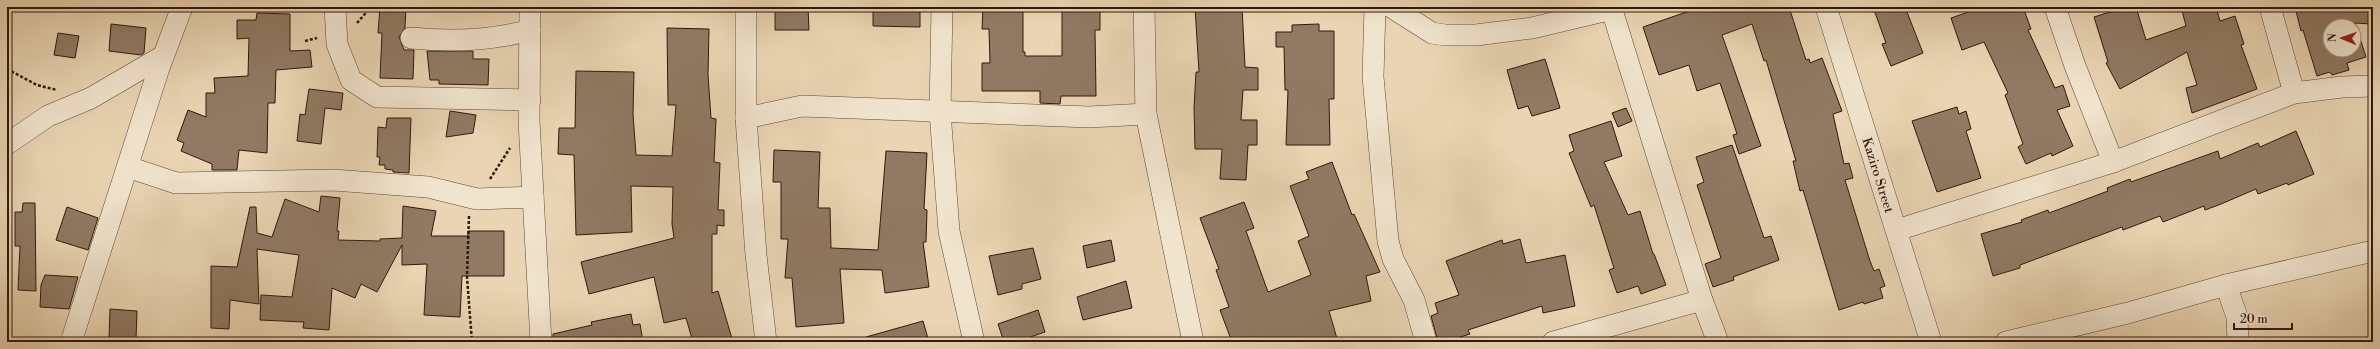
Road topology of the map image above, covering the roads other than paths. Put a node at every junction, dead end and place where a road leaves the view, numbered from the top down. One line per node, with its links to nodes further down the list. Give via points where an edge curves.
1 (182, 7): 15 (street)
2 (335, 7): 18 (street, via 337,44 351,80 377,98)
3 (530, 7): 13 (street)
4 (746, 7): 21 (street)
5 (942, 7): 19 (street)
6 (1144, 7): 20 (street)
7 (1375, 7): 35 (street, via 1373,77 1388,241 1393,259 1414,300)
8 (1391, 7): 12 (street, via 1432,33 1445,36 1532,28)
9 (1826, 7): 26 (street, Kaziro Street)
10 (2055, 7): 23 (street)
11 (2270, 7): 17 (street)
12 (1612, 8): 29 (street)
13 (530, 30): 14 (street, via 470,40); 18 (street)
14 (411, 38)
15 (163, 56): 22 (street, via 91,98 48,116); 24 (street)
16 (2373, 86): 17 (street)
17 (2294, 93): 23 (street)
18 (530, 100): 25 (street)
19 (940, 112): 20 (street, via 1089,118); 21 (street, via 802,106); 33 (street, via 949,231)
20 (1146, 114): 34 (street)
21 (746, 118): 32 (street, via 756,255)
22 (7, 144)
23 (2113, 162): 26 (street)
24 (128, 167): 25 (street, via 176,183 333,180 428,187 477,199); 30 (street)
25 (533, 197): 31 (street)
26 (1897, 230): 38 (street, Kaziro Street)
27 (2373, 251): 28 (street)
28 (2226, 285): 39 (street, via 2128,313); 40 (street, via 2237,316)
29 (1702, 300): 36 (street); 37 (street)
30 (71, 342)
31 (541, 342)
32 (766, 342)
33 (974, 342)
34 (1193, 342)
35 (1426, 342)
36 (1552, 342)
37 (1718, 342)
38 (1931, 342)
39 (2006, 342)
40 (2238, 342)

